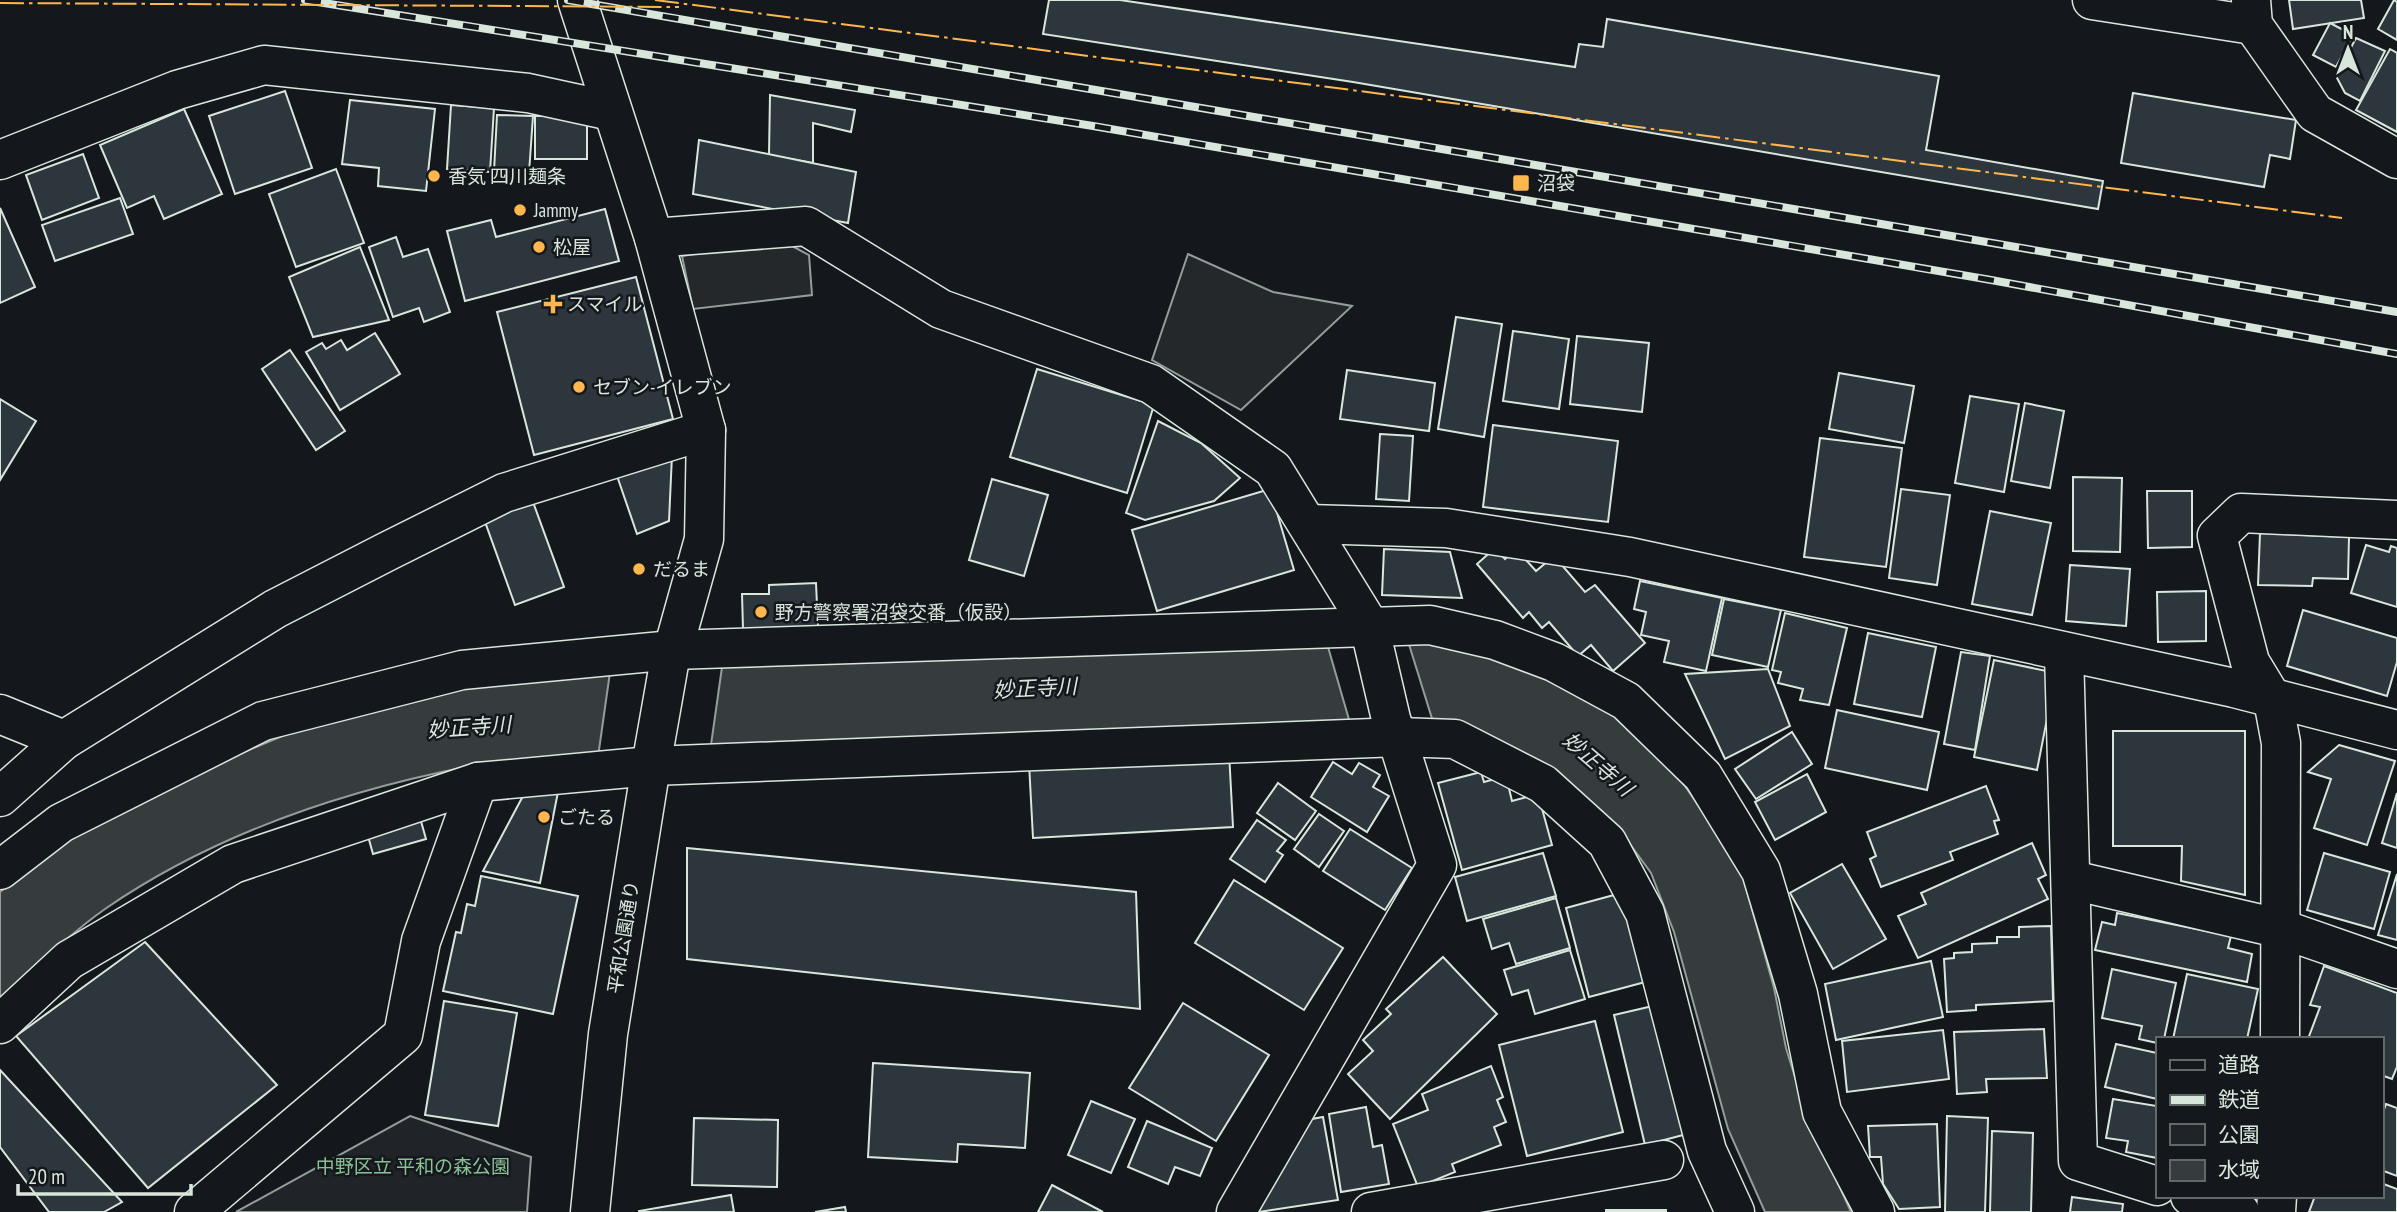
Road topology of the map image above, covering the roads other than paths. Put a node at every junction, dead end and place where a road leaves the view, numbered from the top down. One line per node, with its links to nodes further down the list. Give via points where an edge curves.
1 (577, 0): 4 (street, 平和公園通り)
2 (2092, 0): 3 (street)
3 (2252, 13): 5 (street, via 2315,113)
4 (611, 111): 6 (street, via 528,93 264,65 177,90); 7 (street, 平和公園通り)
5 (2397, 159)
6 (0, 160)
7 (654, 238): 8 (street, 平和公園通り); 10 (street, via 806,226 941,309 1151,384 1273,470)
8 (706, 430): 13 (street, 平和公園通り, via 704,540); 18 (street, via 504,494 470,510 275,610)
9 (2397, 520): 14 (street, via 2241,513 2217,536 2250,662)
10 (1308, 524): 11 (street); 12 (street, via 1446,528 1630,557)
11 (1372, 633): 13 (street); 16 (street); 36 (street, via 1430,625 1494,640 1554,662 1626,701 1703,776 1760,871 1798,994 1822,1112)
12 (2064, 652): 14 (street); 23 (street)
13 (671, 657): 19 (street, 平和公園通り); 22 (street, via 462,670 263,721 61,823)
14 (2273, 700): 17 (street); 24 (street, via 2281,743)
15 (0, 714): 18 (street)
16 (1395, 728): 19 (street); 33 (street, via 1437,865); 35 (street, via 1455,739 1543,784 1607,842 1645,913 1707,1151)
17 (2397, 730)
18 (64, 740): 21 (street)
19 (653, 759): 20 (street); 32 (street, 平和公園通り, via 608,1034)
20 (478, 782): 26 (street, via 233,864 69,960); 31 (street, via 421,941 403,1035)
21 (0, 797)
22 (0, 870)
23 (2072, 880): 24 (street); 29 (street, via 2078,1161)
24 (2282, 929): 25 (street); 27 (street)
25 (2397, 970)
26 (0, 1024)
27 (2280, 1037)
28 (1664, 1160): 34 (street)
29 (2156, 1186)
30 (2196, 1198): 37 (street)
31 (194, 1212)
32 (590, 1212)
33 (1236, 1212)
34 (1371, 1212)
35 (1735, 1212)
36 (1875, 1212)
37 (2240, 1212)

